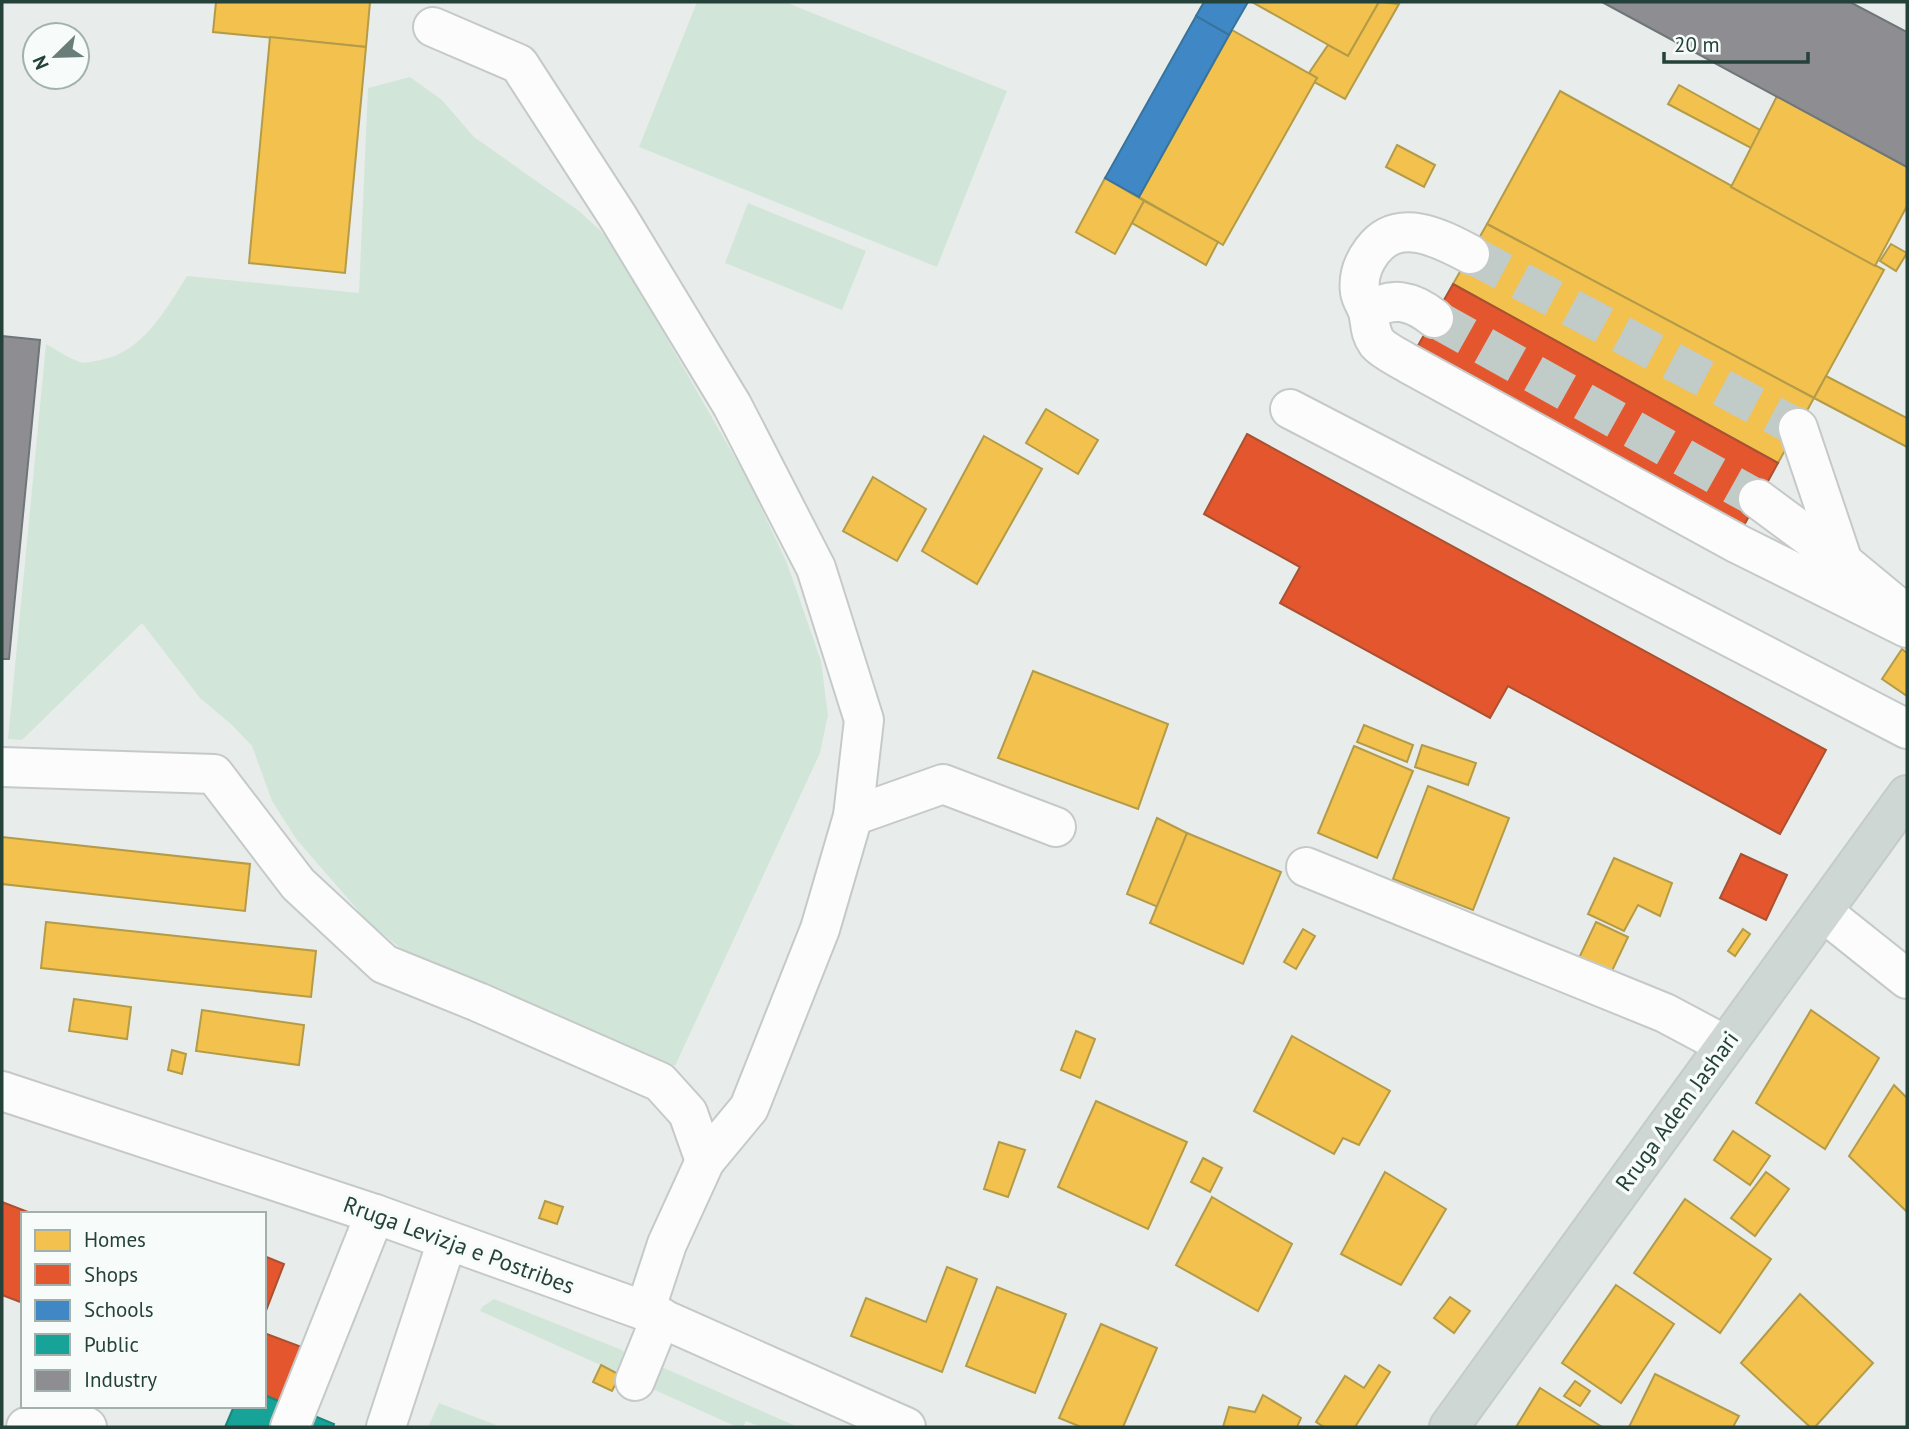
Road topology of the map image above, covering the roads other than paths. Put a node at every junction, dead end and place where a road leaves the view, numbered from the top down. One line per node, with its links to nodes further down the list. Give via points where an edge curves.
1 (433, 27): 14 (street, via 519,64 732,405 816,568 864,720)
2 (1470, 254): 3 (street, via 1440,237 1408,231 1391,236 1376,246 1360,276 1360,294)
3 (1368, 312): 4 (street, via 1393,301 1422,308); 10 (street, via 1378,344 1409,364 1738,544)
4 (1434, 318)
5 (1290, 409): 11 (street)
6 (1798, 428): 8 (street)
7 (1758, 499): 8 (street)
8 (1843, 562): 9 (street)
9 (1907, 615)
10 (1907, 628)
11 (1907, 729)
12 (2, 767): 21 (street, via 214,774 298,884 384,964 660,1082 688,1113)
13 (1907, 795): 17 (main road, Rruga Adem Jashari)
14 (852, 816): 15 (street, via 943,784); 21 (street, via 820,929 750,1108)
15 (1056, 827)
16 (1306, 867): 19 (street, via 1665,1013)
17 (1823, 912): 18 (street); 19 (main road, Rruga Adem Jashari)
18 (1907, 979)
19 (1725, 1045): 31 (main road, Rruga Adem Jashari)
20 (2, 1091): 22 (street, Rruga Levizja e Postribes)
21 (705, 1161): 24 (street, via 667,1244)
22 (375, 1214): 23 (street, Rruga Levizja e Postribes); 28 (street)
23 (447, 1241): 24 (street, Rruga Levizja e Postribes); 29 (street)
24 (653, 1314): 25 (street); 30 (street, Rruga Levizja e Postribes)
25 (635, 1381)
26 (26, 1427): 27 (street, via 64,1416)
27 (88, 1427)
28 (290, 1427)
29 (386, 1427)
30 (906, 1427)
31 (1449, 1427)

